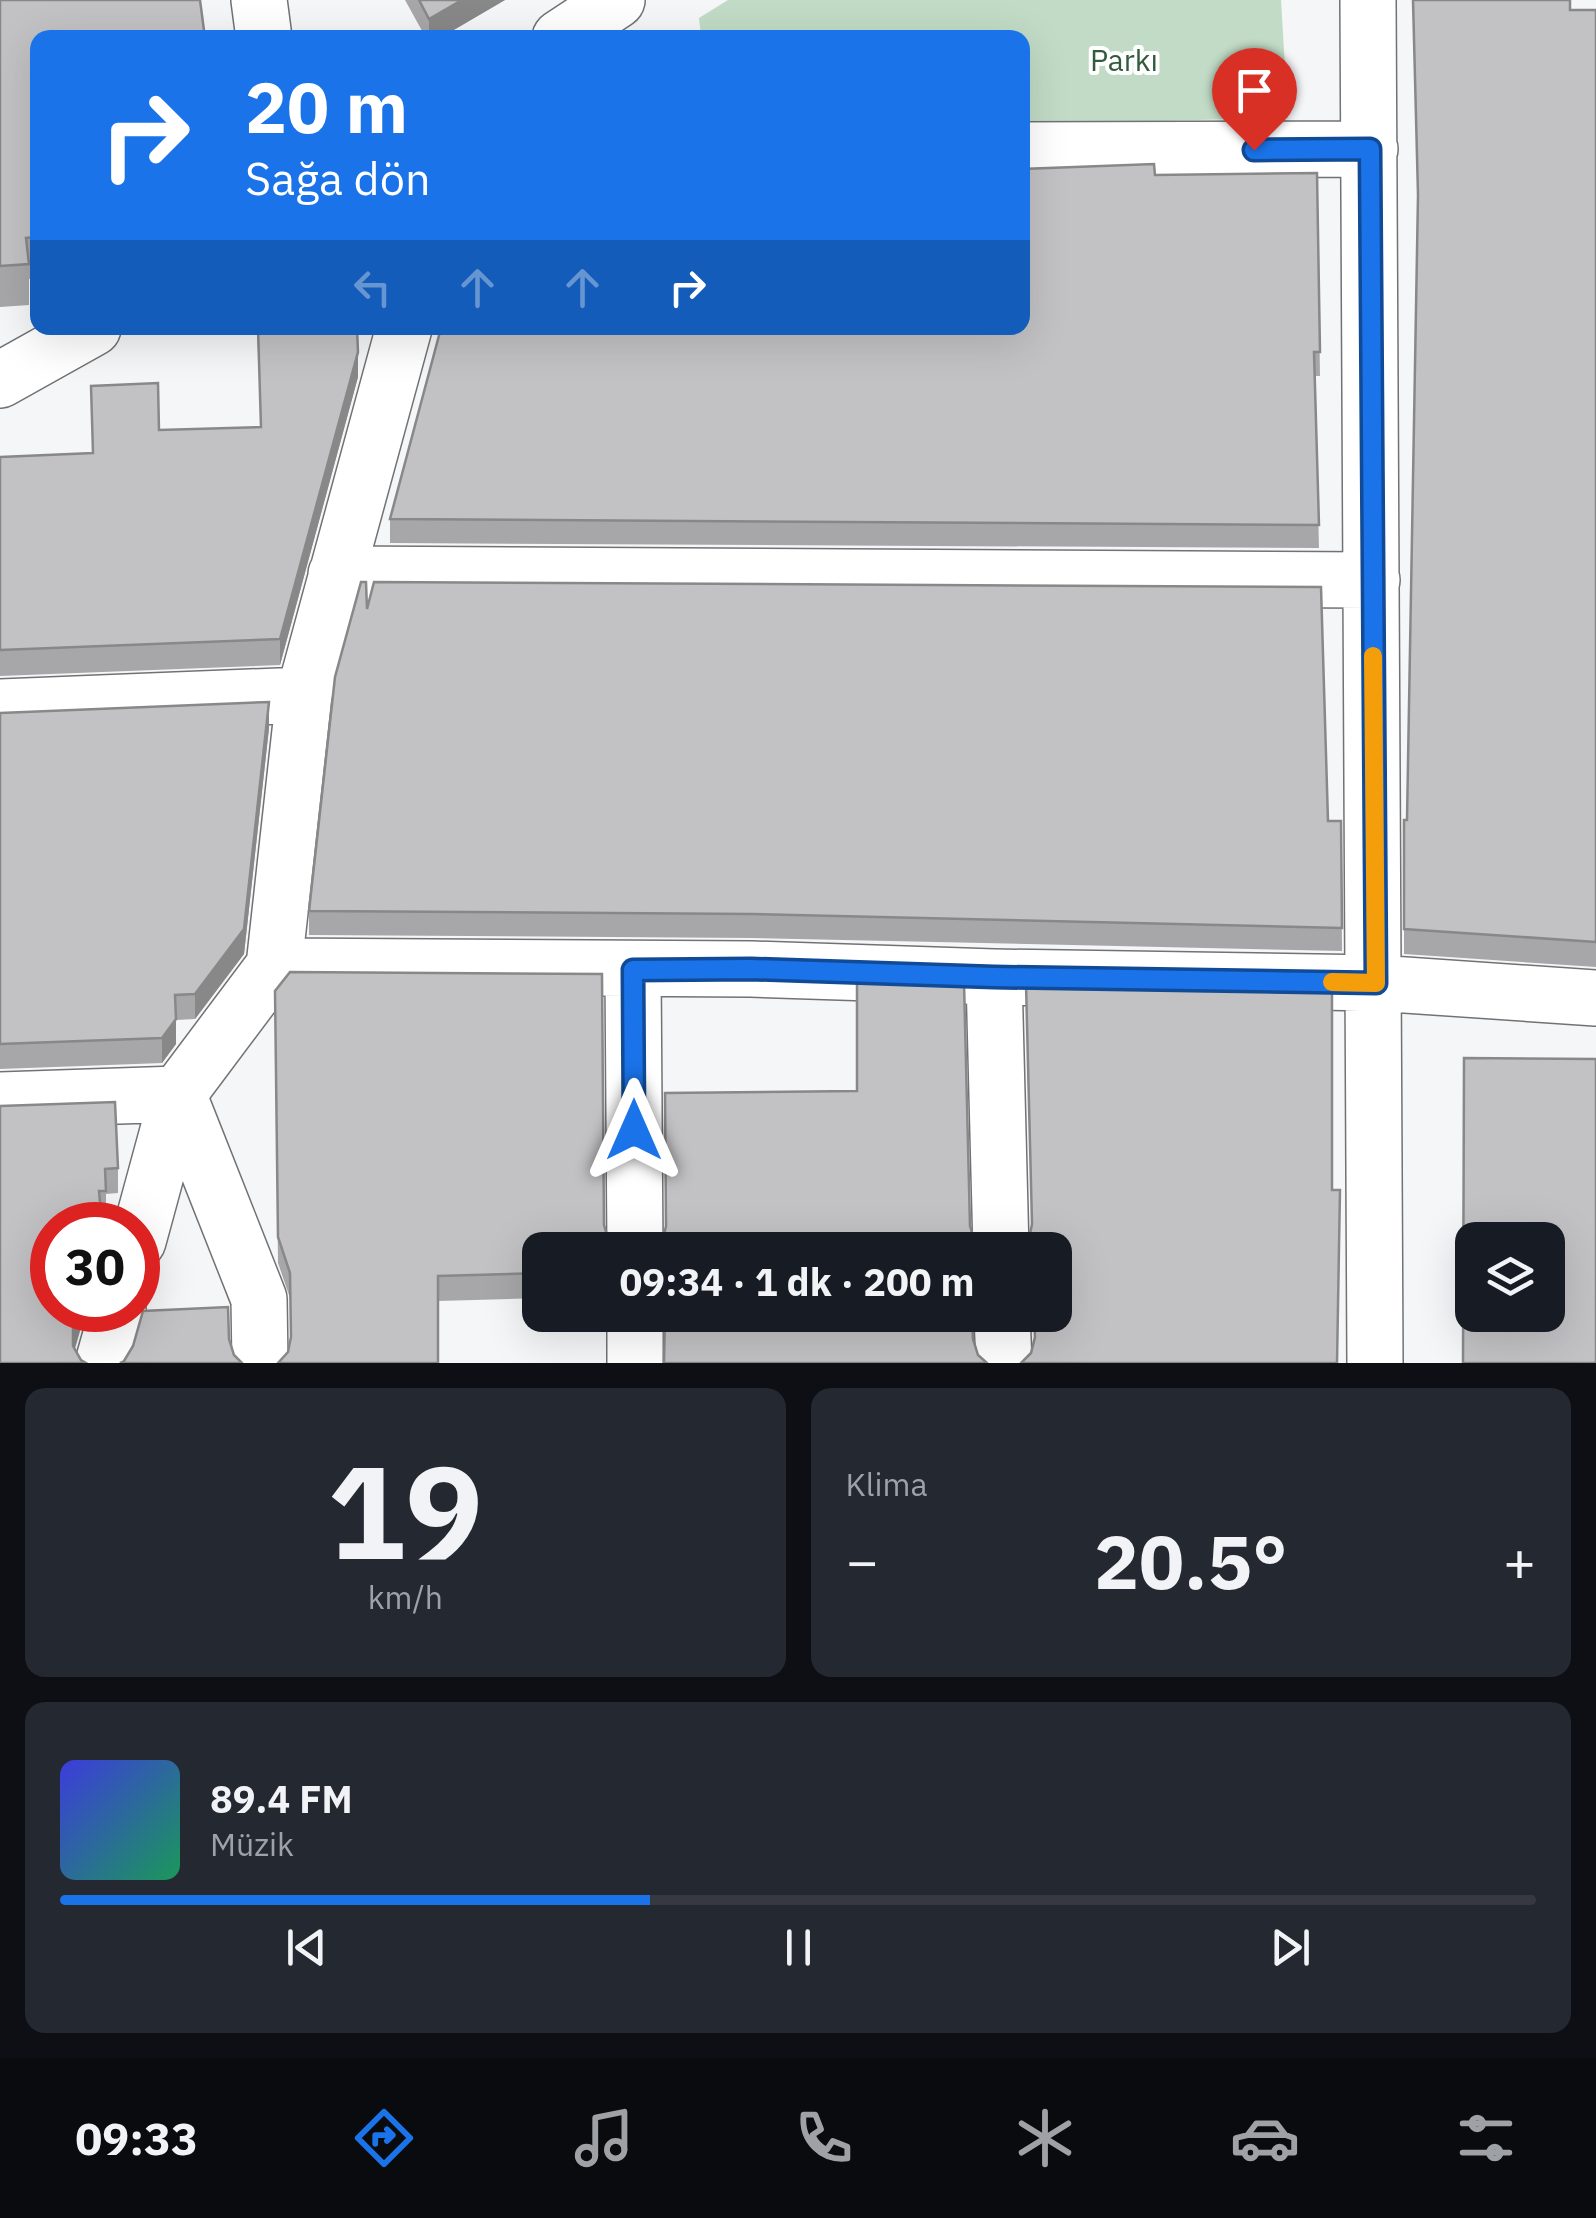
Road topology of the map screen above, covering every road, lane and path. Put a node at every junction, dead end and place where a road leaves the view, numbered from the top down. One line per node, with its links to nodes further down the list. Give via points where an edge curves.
1 (259, 0): 4 (street)
2 (617, 0): 5 (street)
3 (1368, 0): 6 (street)
4 (263, 30)
5 (572, 30)
6 (1370, 149): 7 (street); 12 (street)
7 (1030, 150)
8 (80, 335): 10 (street)
9 (402, 335): 11 (street)
10 (0, 380)
11 (336, 574): 12 (street); 13 (street)
12 (1372, 580): 18 (street)
13 (304, 695): 14 (street); 15 (street)
14 (0, 707)
15 (274, 966): 16 (street); 20 (street)
16 (633, 970): 17 (street); 23 (street)
17 (994, 977): 18 (street); 24 (street)
18 (1376, 983): 19 (street); 32 (street)
19 (1596, 998)
20 (178, 1094): 21 (street); 22 (street); 29 (street, via 259,1299)
21 (0, 1100)
22 (148, 1202)
23 (634, 1232)
24 (1001, 1232)
25 (112, 1332): 28 (street)
26 (635, 1332): 30 (street)
27 (1003, 1332): 31 (street)
28 (104, 1363)
29 (260, 1363)
30 (635, 1363)
31 (1004, 1363)
32 (1375, 1363)

